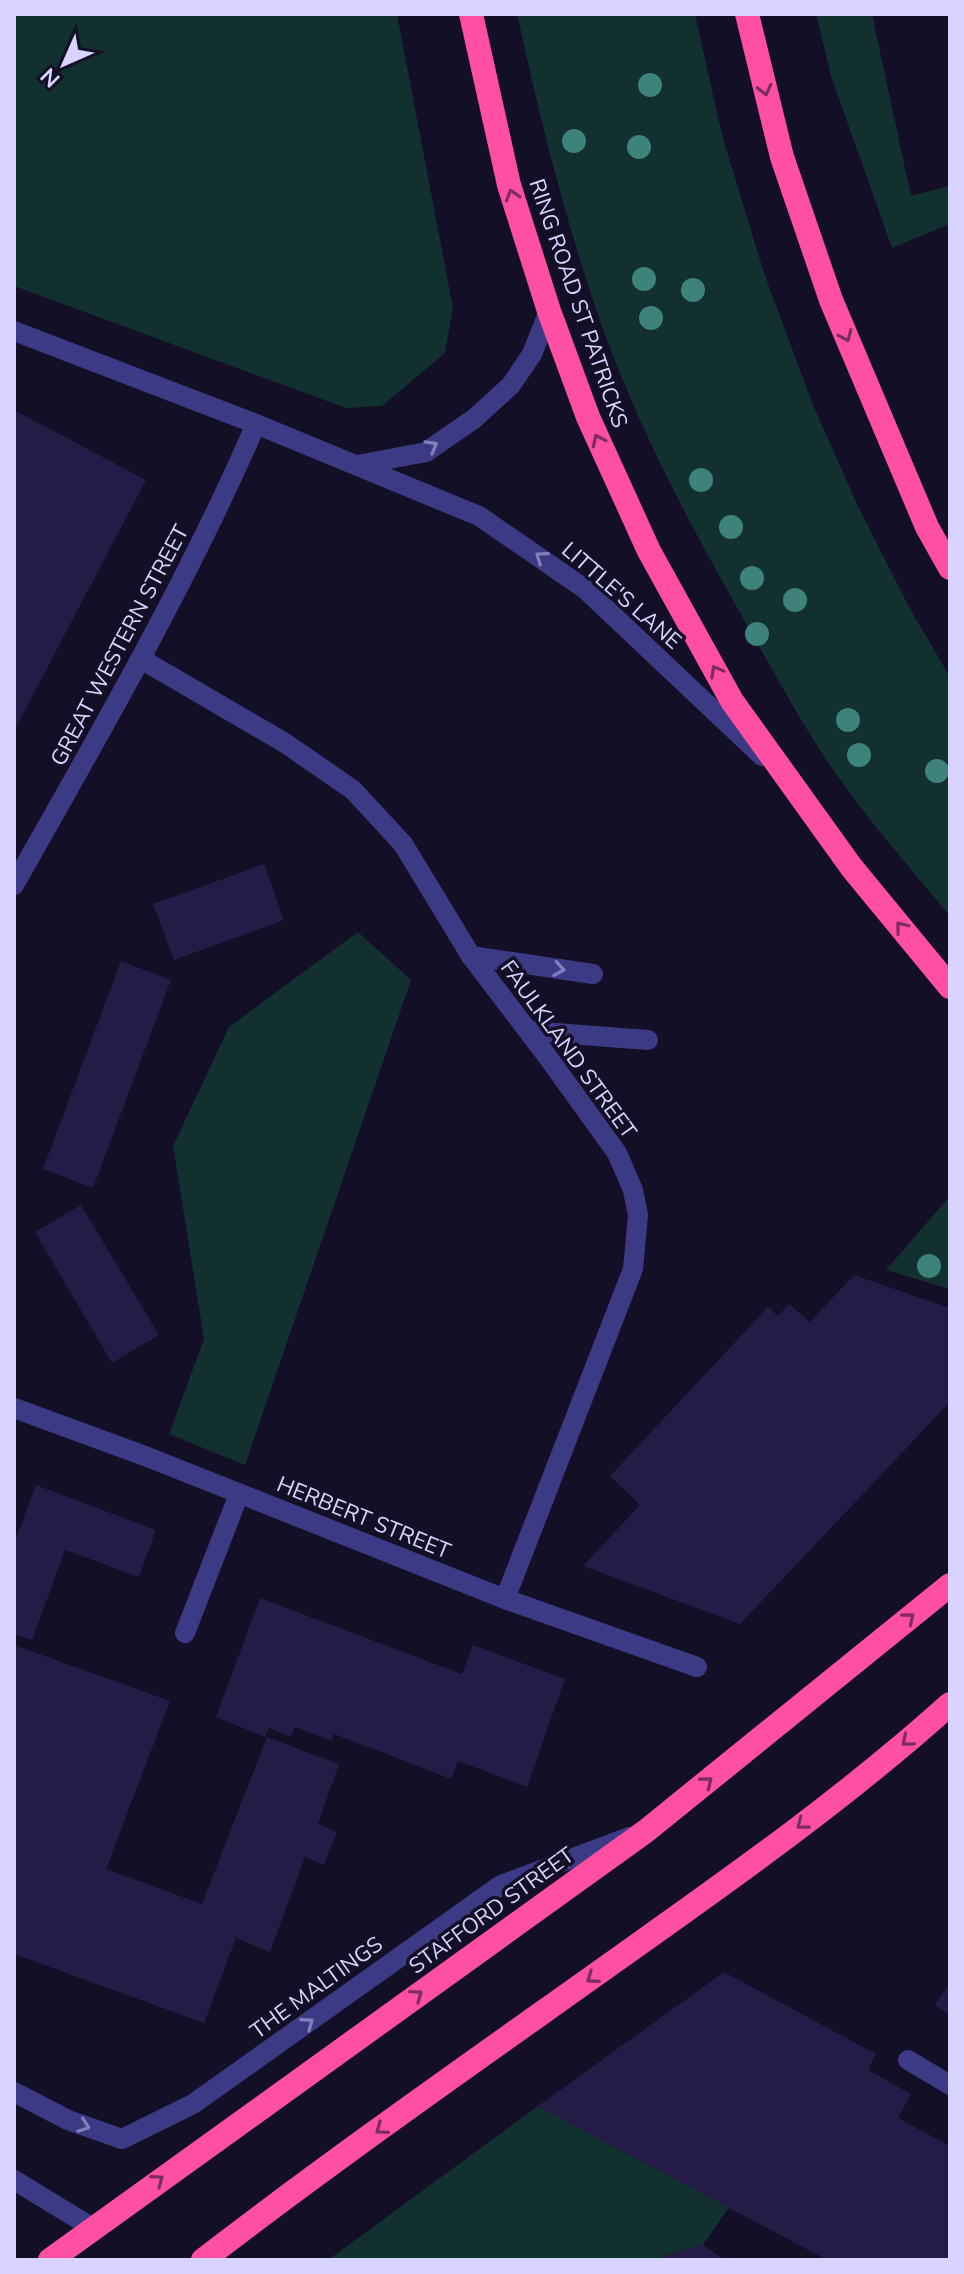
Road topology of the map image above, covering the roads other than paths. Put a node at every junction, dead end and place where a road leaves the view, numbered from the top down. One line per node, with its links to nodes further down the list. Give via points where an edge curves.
1 (471, 14): 3 (highway, RING ROAD ST PATRICKS, one-way to 1, via 509,185)
2 (747, 14): 7 (highway, one-way to 7, via 782,157 831,300 927,527)
3 (549, 311): 6 (street, one-way to 3, via 426,452 475,418 511,385 532,354); 9 (highway, RING ROAD ST PATRICKS, one-way to 3, via 732,701 649,551 588,417)
4 (14, 331): 5 (street, LITTLE'S LANE)
5 (256, 424): 6 (street, LITTLE'S LANE); 8 (street, GREAT WESTERN STREET, via 217,513)
6 (358, 465): 9 (street, LITTLE'S LANE, one-way to 6, via 585,589 479,516)
7 (950, 568)
8 (141, 659): 10 (street, GREAT WESTERN STREET); 11 (street, FAULKLAND STREET, via 285,743 353,790 403,844)
9 (786, 778): 13 (highway, RING ROAD ST PATRICKS, one-way to 9)
10 (14, 885)
11 (471, 956): 12 (street, one-way to 12); 14 (street, FAULKLAND STREET)
12 (593, 974)
13 (950, 987)
14 (529, 1031): 15 (street); 19 (street, FAULKLAND STREET, via 617,1153 638,1215 633,1269)
15 (648, 1040)
16 (14, 1408): 17 (street, HERBERT STREET)
17 (239, 1494): 19 (street, HERBERT STREET); 20 (street)
18 (950, 1585): 23 (highway, STAFFORD STREET, one-way to 18)
19 (505, 1599): 21 (street, HERBERT STREET)
20 (185, 1633)
21 (697, 1667)
22 (950, 1704): 30 (highway, one-way to 30, via 729,1880)
23 (646, 1831): 26 (street, THE MALTINGS, one-way to 23, via 68,2120 122,2139 193,2104 501,1885); 28 (highway, STAFFORD STREET, one-way to 23)
24 (908, 2060): 25 (street)
25 (950, 2085)
26 (14, 2092)
27 (14, 2180): 28 (street)
28 (93, 2228): 29 (highway, STAFFORD STREET)
29 (50, 2260)
30 (203, 2260)

